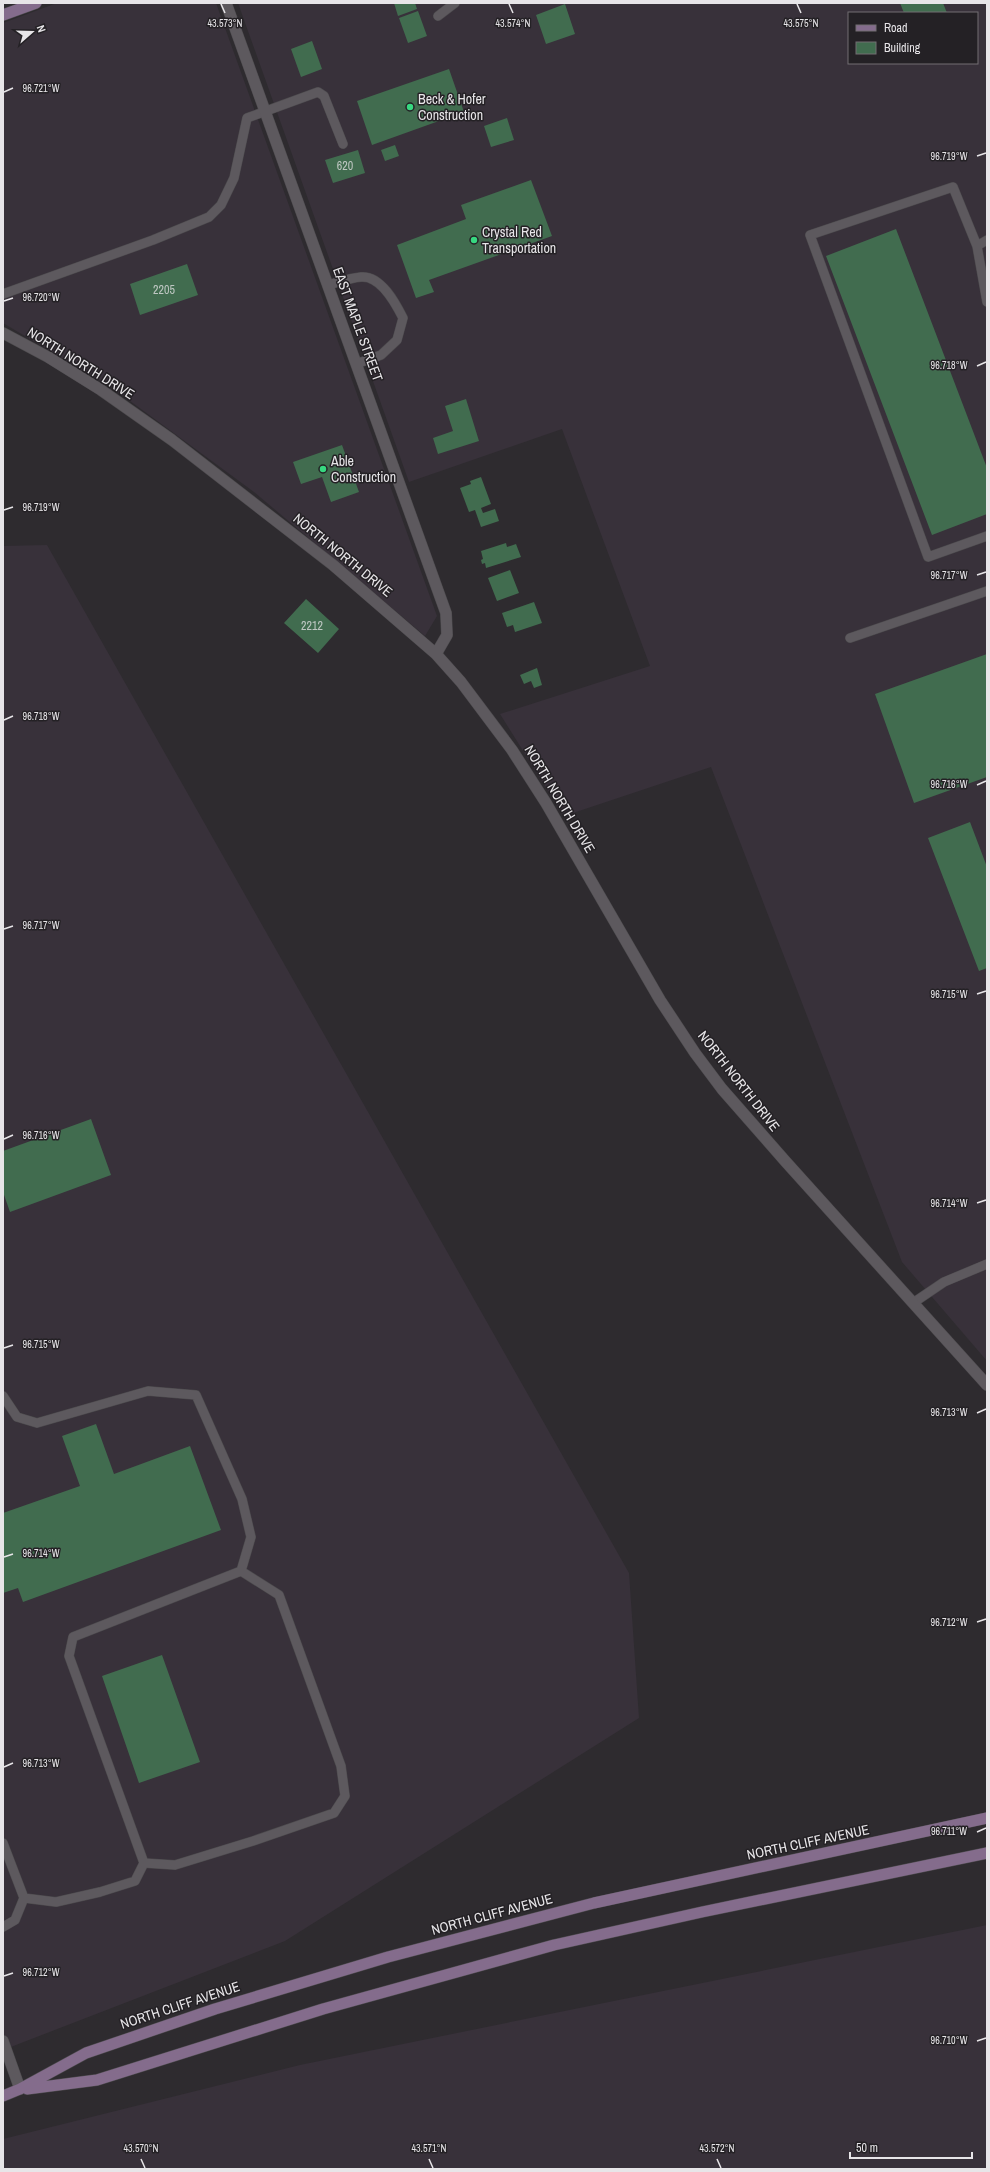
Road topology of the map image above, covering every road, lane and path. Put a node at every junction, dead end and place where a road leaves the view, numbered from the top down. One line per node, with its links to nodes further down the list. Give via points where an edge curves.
1 (36, 3): 4 (main road)
2 (226, 3): 6 (street, EAST MAPLE STREET)
3 (455, 3): 5 (lane)
4 (3, 15)
5 (438, 16)
6 (265, 111): 7 (lane, via 318,92 324,96); 10 (street, EAST MAPLE STREET); 11 (lane, via 247,118 234,178 221,205 210,217)
7 (342, 144)
8 (987, 240): 9 (lane)
9 (977, 246): 12 (lane); 15 (lane, via 953,187 810,236 928,557)
10 (328, 285): 14 (street, EAST MAPLE STREET); 14 (lane, via 363,276 377,282 393,299 403,318 397,340 381,355)
11 (3, 294)
12 (987, 302)
13 (3, 333): 18 (street, NORTH NORTH DRIVE, via 101,390 172,440 333,566)
14 (356, 364): 18 (street, EAST MAPLE STREET, via 446,613 447,635)
15 (987, 536)
16 (987, 591): 17 (lane)
17 (850, 638)
18 (436, 654): 20 (street, NORTH NORTH DRIVE, via 466,688 512,750 550,810 660,1000 695,1053 722,1089)
19 (987, 1264): 20 (lane, via 944,1282)
20 (913, 1303): 21 (street, NORTH NORTH DRIVE)
21 (987, 1385)
22 (3, 1396): 23 (lane, via 16,1417 38,1423 148,1391 196,1395 242,1499 251,1537)
23 (241, 1571): 27 (lane, via 73,1637 69,1656); 27 (lane, via 278,1595 341,1766 345,1796 334,1813 253,1841 175,1865)
24 (987, 1818): 31 (main road, NORTH CLIFF AVENUE, via 594,1903 388,1957 230,2004 86,2053)
25 (3, 1843): 28 (lane)
26 (987, 1853): 31 (main road, NORTH CLIFF AVENUE, via 554,1946 323,2010 97,2080)
27 (144, 1863): 28 (lane, via 135,1882 56,1902)
28 (24, 1898): 29 (lane, via 15,1920)
29 (3, 1927)
30 (3, 2041): 31 (street)
31 (20, 2089): 32 (main road, NORTH CLIFF AVENUE)
32 (3, 2096)

